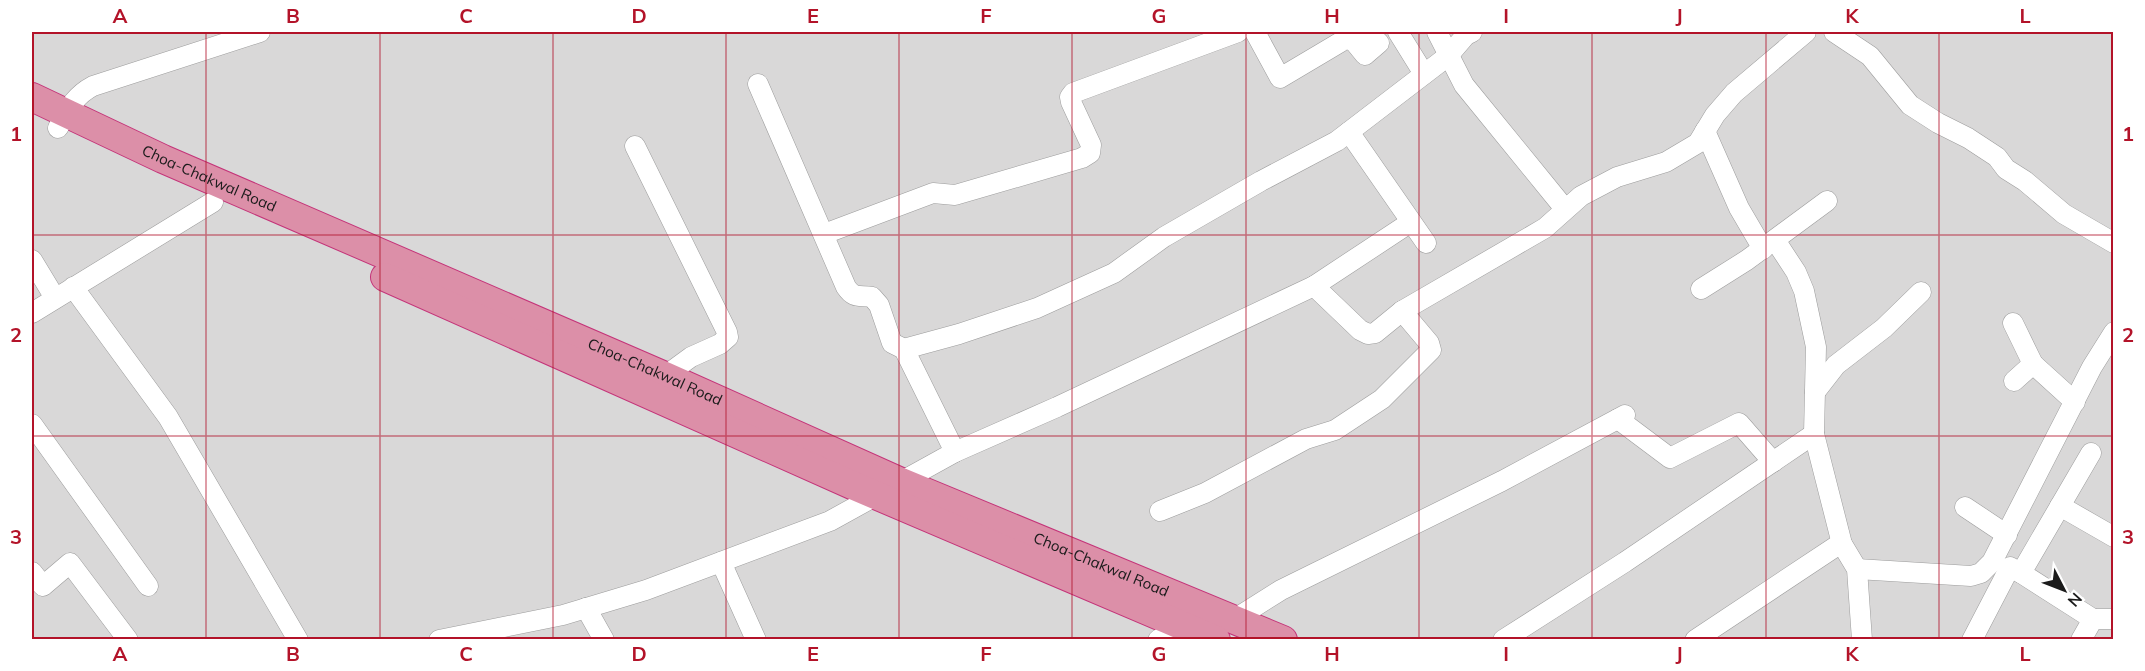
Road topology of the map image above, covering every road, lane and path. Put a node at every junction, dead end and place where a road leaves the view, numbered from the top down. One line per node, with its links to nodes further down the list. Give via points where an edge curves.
1 (1238, 32): 23 (street, via 1073,93 1071,102 1090,145 1090,153 1082,158 955,195 933,193)
2 (1255, 32): 3 (street, via 1280,78 1344,40 1352,39 1365,55 1379,43 1370,34)
3 (1374, 32)
4 (1398, 32): 11 (street)
5 (1437, 32): 10 (street)
6 (1472, 32): 10 (street)
7 (1806, 32): 16 (street, via 1734,93)
8 (1834, 32): 25 (street, via 1870,56 1910,105 1998,157 2006,169 2064,214)
9 (249, 33): 15 (street, via 93,86 73,100)
10 (1448, 56): 11 (street); 21 (street, via 1464,85)
11 (1424, 74): 17 (street)
12 (758, 84): 23 (street)
13 (32, 97): 15 (highway, Choa-Chakwal Road)
14 (32, 115): 15 (highway)
15 (62, 121): 20 (highway, via 97,148); 39 (highway, Choa-Chakwal Road, via 228,187)
16 (1706, 131): 21 (street, via 1698,143 1666,162 1617,177 1581,196); 26 (street, via 1739,208)
17 (1349, 132): 22 (street); 37 (street, via 1164,237 1113,273 1036,308)
18 (635, 146): 39 (street, via 728,337)
19 (1827, 201): 26 (street)
20 (213, 202): 29 (street); 49 (highway)
21 (1566, 209): 33 (street, via 1545,228)
22 (1411, 222): 24 (street); 28 (street)
23 (824, 234): 37 (street, via 850,294 872,297 879,305 892,343)
24 (1426, 243)
25 (2114, 243)
26 (1769, 244): 30 (street); 41 (street, via 1796,272 1804,291 1816,347)
27 (32, 260): 32 (street)
28 (1314, 286): 33 (street, via 1368,334 1375,333); 45 (street)
29 (73, 287): 32 (street); 68 (street, via 168,417)
30 (1701, 289)
31 (1921, 292): 41 (street, via 1884,328 1836,365)
32 (55, 298): 34 (street)
33 (1402, 311): 52 (street, via 1431,350 1382,399 1335,430 1306,439 1205,493)
34 (32, 313)
35 (2013, 323): 38 (street)
36 (2114, 332): 42 (street)
37 (904, 349): 45 (street)
38 (2033, 364): 40 (street); 42 (street)
39 (665, 376): 48 (highway, Choa-Chakwal Road)
40 (2014, 381)
41 (1815, 392): 44 (street)
42 (2074, 402): 53 (street)
43 (32, 424): 60 (street)
44 (1814, 434): 47 (street); 55 (street)
45 (955, 452): 48 (street)
46 (2091, 453): 50 (street)
47 (1773, 462): 64 (street, via 1739,423 1670,458 1622,417 1281,590); 73 (street)
48 (901, 482): 49 (street); 64 (highway, Choa-Chakwal Road)
49 (876, 495): 56 (street, via 830,521); 65 (highway)
50 (2060, 506): 54 (street); 59 (street)
51 (1965, 507): 53 (street)
52 (1160, 511)
53 (2007, 535): 57 (street, via 1992,562 1981,573 1971,576)
54 (2114, 537)
55 (1842, 544): 57 (street); 74 (street)
56 (721, 561): 61 (street); 71 (street)
57 (1857, 568): 75 (street)
58 (32, 572): 67 (street, via 43,586 70,563)
59 (2021, 573): 63 (street); 76 (street, via 2010,567)
60 (148, 586)
61 (586, 608): 66 (street); 70 (street)
62 (2114, 619): 63 (street)
63 (2093, 620): 77 (street)
64 (1225, 629): 65 (highway); 72 (highway, Choa-Chakwal Road)
65 (1170, 632)
66 (479, 636): 69 (street)
67 (128, 639)
68 (298, 639)
69 (439, 639)
70 (604, 639)
71 (756, 639)
72 (1283, 639)
73 (1503, 639)
74 (1695, 639)
75 (1862, 639)
76 (1972, 639)
77 (2081, 639)

